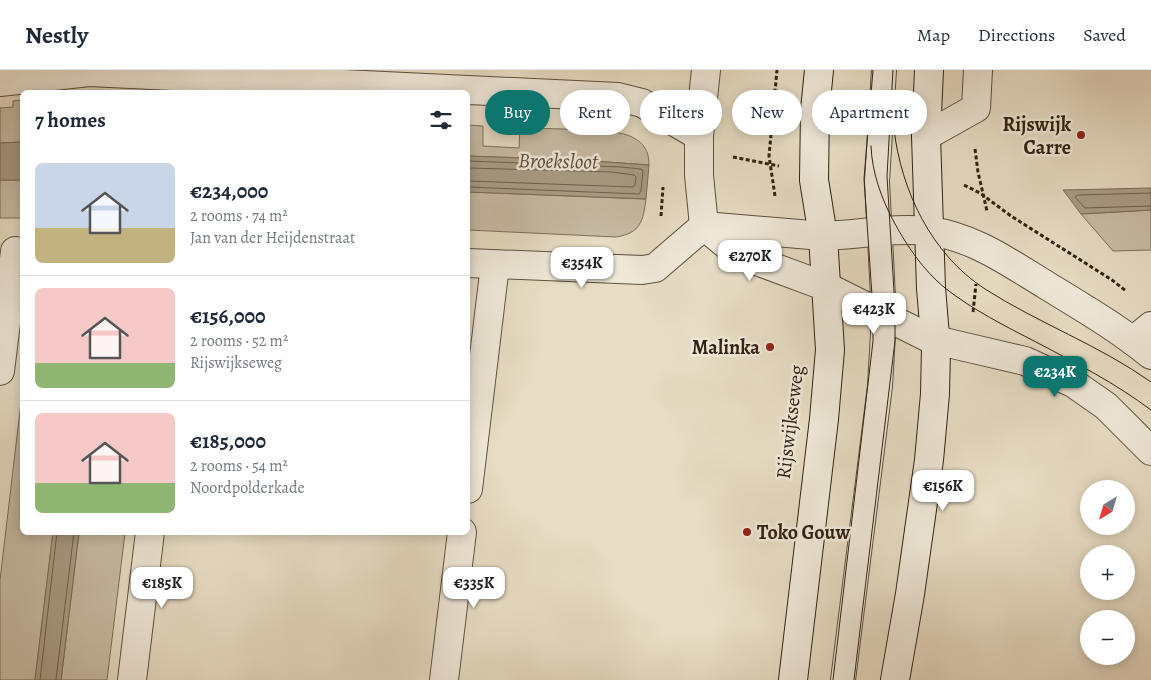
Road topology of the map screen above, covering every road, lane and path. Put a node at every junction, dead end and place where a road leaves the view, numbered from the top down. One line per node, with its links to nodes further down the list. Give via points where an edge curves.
1 (706, 70): 10 (street)
2 (777, 70): 16 (path, via 770,165)
3 (819, 70): 17 (street, Rijswijkseweg, via 814,168)
4 (884, 70): 15 (lane, via 877,174)
5 (929, 70): 11 (street)
6 (978, 70): 9 (street)
7 (105, 72): 8 (street); 10 (street, via 624,98 642,103)
8 (0, 82)
9 (976, 108): 11 (street); 12 (path, via 975,155)
10 (699, 136): 13 (street)
11 (926, 136): 14 (street)
12 (984, 196)
13 (704, 226): 16 (street); 20 (street, via 659,264 646,270); 21 (street, via 746,257)
14 (929, 231): 15 (street); 23 (street, via 965,239 990,250 1101,318); 24 (street)
15 (879, 232): 17 (street); 22 (lane)
16 (781, 233): 17 (street)
17 (823, 236): 21 (street, Rijswijkseweg)
18 (12, 251): 25 (street)
19 (470, 263): 20 (street)
20 (495, 264): 27 (street)
21 (827, 287): 22 (street); 32 (street, Rijswijkseweg, via 830,328 828,380)
22 (884, 316): 24 (street); 33 (lane, via 880,386)
23 (1145, 340)
24 (936, 341): 26 (street, via 1025,362 1073,383 1106,406); 34 (street, via 929,460)
25 (0, 371)
26 (1151, 451)
27 (470, 472)
28 (150, 535): 30 (street)
29 (462, 535): 31 (street)
30 (132, 680)
31 (444, 680)
32 (793, 680)
33 (843, 680)
34 (895, 680)

